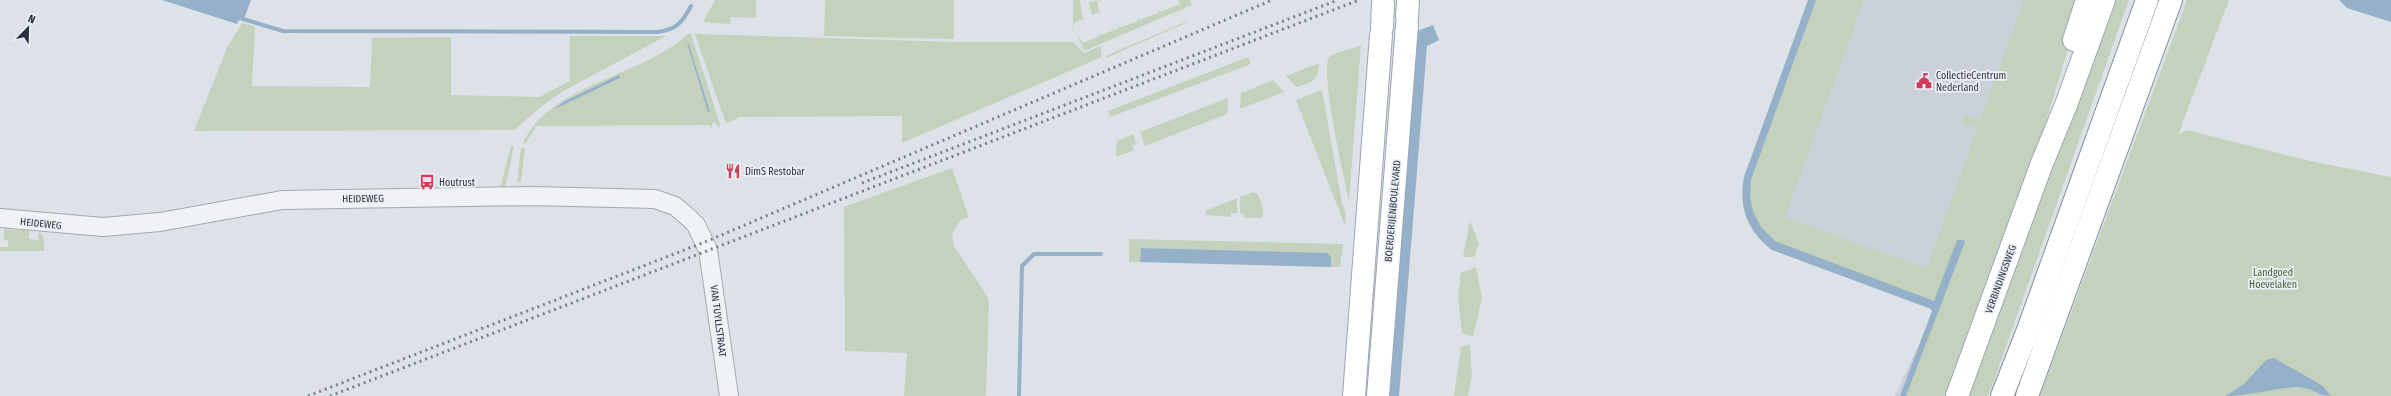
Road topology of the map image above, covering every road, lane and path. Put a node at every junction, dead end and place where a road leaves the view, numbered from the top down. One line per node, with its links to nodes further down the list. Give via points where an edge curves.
1 (2088, 0): 7 (main road, VERBINDINGSWEG, via 2056,101)
2 (2104, 0): 7 (main road, VERBINDINGSWEG)
3 (2147, 0): 14 (main road)
4 (2171, 0): 15 (main road)
5 (1383, 4): 11 (main road)
6 (1407, 14): 12 (main road, BOERDERIJENBOULEVARD)
7 (2042, 163): 13 (main road, VERBINDINGSWEG)
8 (0, 218): 9 (street, HEIDEWEG, via 103,227 160,222 282,200 532,196 648,198 668,202 682,212 696,225)
9 (706, 246): 10 (street, VAN TUYLLSTRAAT, via 712,266)
10 (729, 396)
11 (1354, 396)
12 (1378, 396)
13 (1957, 396)
14 (2002, 396)
15 (2027, 396)

